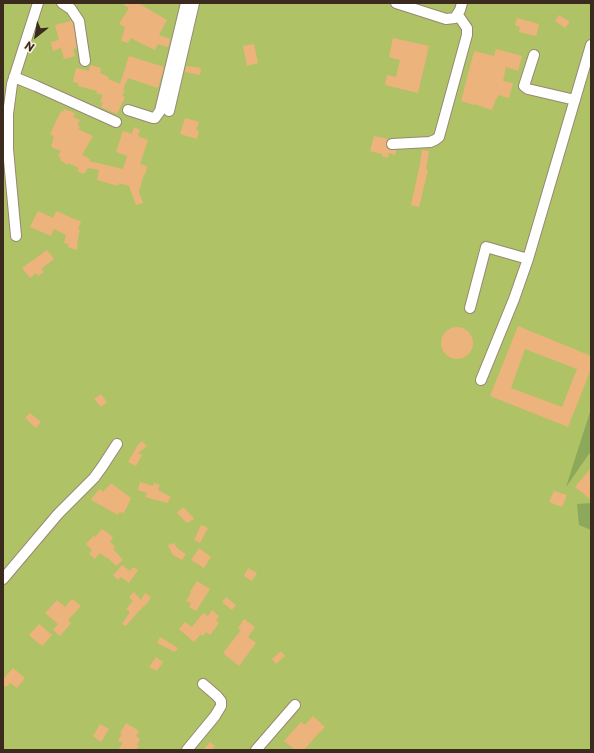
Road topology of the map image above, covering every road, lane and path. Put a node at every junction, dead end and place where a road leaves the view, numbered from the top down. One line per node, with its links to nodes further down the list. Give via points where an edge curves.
1 (38, 3): 11 (street)
2 (62, 3): 10 (street, via 71,8 79,21)
3 (186, 3): 13 (street, via 160,111 156,118 148,118)
4 (194, 3): 14 (street)
5 (396, 3): 7 (street, via 446,19)
6 (462, 3): 7 (street)
7 (458, 15): 16 (street, via 467,28 467,35 439,137 430,142)
8 (591, 45): 12 (street)
9 (534, 55): 12 (street, via 524,86 528,90)
10 (85, 61)
11 (14, 77): 15 (street); 17 (street, via 8,114 8,149)
12 (575, 100): 18 (street)
13 (128, 110)
14 (170, 111)
15 (116, 122)
16 (392, 144)
17 (16, 236)
18 (528, 259): 19 (street, via 486,247); 20 (street)
19 (470, 308)
20 (481, 380)
21 (117, 444): 22 (street, via 94,478 58,514)
22 (3, 579)
23 (203, 684): 25 (street, via 217,696 222,706)
24 (295, 705): 26 (street)
25 (187, 750)
26 (256, 750)

